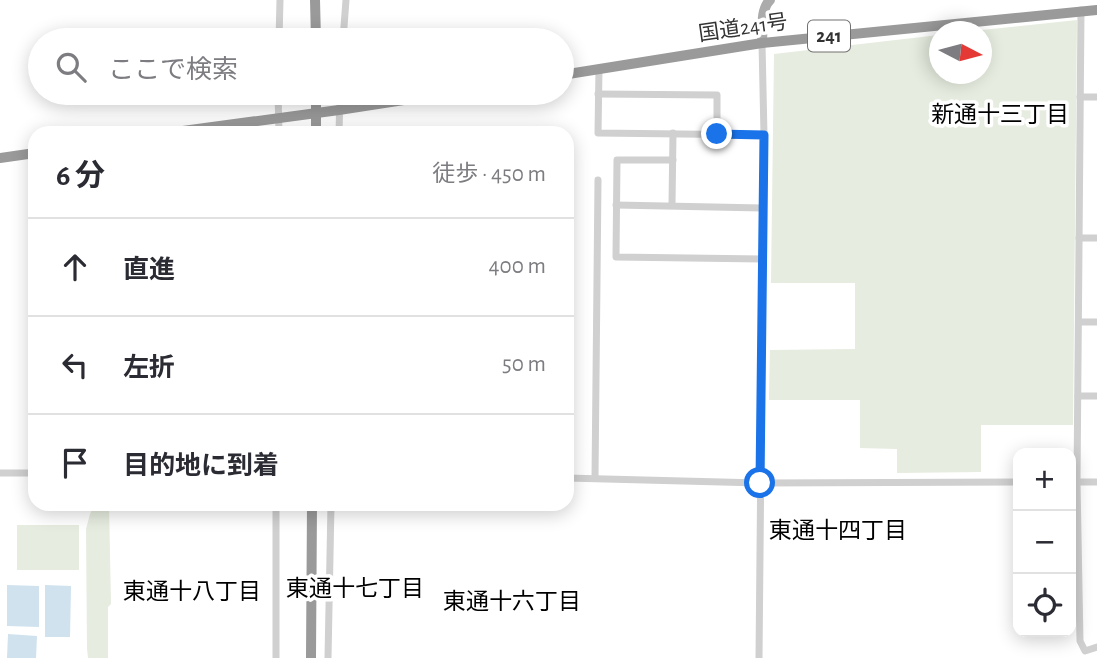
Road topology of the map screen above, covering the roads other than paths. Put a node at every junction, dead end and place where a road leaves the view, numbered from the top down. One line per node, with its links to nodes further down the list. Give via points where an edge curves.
1 (281, 0): 7 (street)
2 (317, 0): 8 (highway)
3 (346, 0): 9 (street)
4 (770, 0): 10 (main road, via 764,10)
5 (1081, 10): 6 (highway, 国道241号 / 241); 10 (highway, 国道241号 / 241); 14 (street)
6 (1097, 10)
7 (280, 28)
8 (317, 28)
9 (344, 28)
10 (762, 43): 11 (highway, 国道241号 / 241); 28 (street)
11 (599, 69): 12 (highway, 国道241号 / 241); 13 (street)
12 (574, 73)
13 (598, 94): 26 (street, via 598,133); 27 (street, via 717,95)
14 (1080, 97): 15 (street); 36 (street)
15 (1097, 97)
16 (278, 105): 21 (street)
17 (316, 105): 24 (highway, bridge)
18 (339, 105): 20 (street)
19 (371, 105): 20 (highway)
20 (339, 110): 21 (highway); 25 (street)
21 (279, 118): 22 (highway); 23 (street)
22 (220, 126)
23 (279, 126)
24 (316, 126)
25 (339, 126)
26 (673, 133): 27 (street); 31 (street)
27 (717, 134): 28 (street)
28 (764, 135): 35 (street)
29 (28, 154): 30 (highway)
30 (0, 158)
31 (673, 160): 33 (street, via 617,160); 34 (street)
32 (598, 180): 47 (street)
33 (616, 205): 34 (street); 38 (street, via 616,257)
34 (672, 205): 35 (street)
35 (762, 208): 38 (street)
36 (1079, 238): 37 (street); 39 (street)
37 (1097, 238)
38 (762, 259): 51 (street)
39 (1079, 322): 40 (street); 41 (street)
40 (1097, 322)
41 (1078, 396): 42 (street); 43 (street)
42 (1097, 396)
43 (1076, 448)
44 (28, 472): 45 (street)
45 (0, 473)
46 (574, 478): 47 (street)
47 (595, 478): 51 (street)
48 (1013, 482): 51 (street)
49 (1076, 482): 50 (street)
50 (1097, 482)
51 (760, 483): 60 (street)
52 (276, 511): 57 (street)
53 (312, 511): 58 (highway)
54 (331, 511): 59 (street)
55 (1075, 511): 56 (street, via 1080,640 1085,651)
56 (1097, 647)
57 (276, 658)
58 (311, 658)
59 (328, 658)
60 (759, 658)

